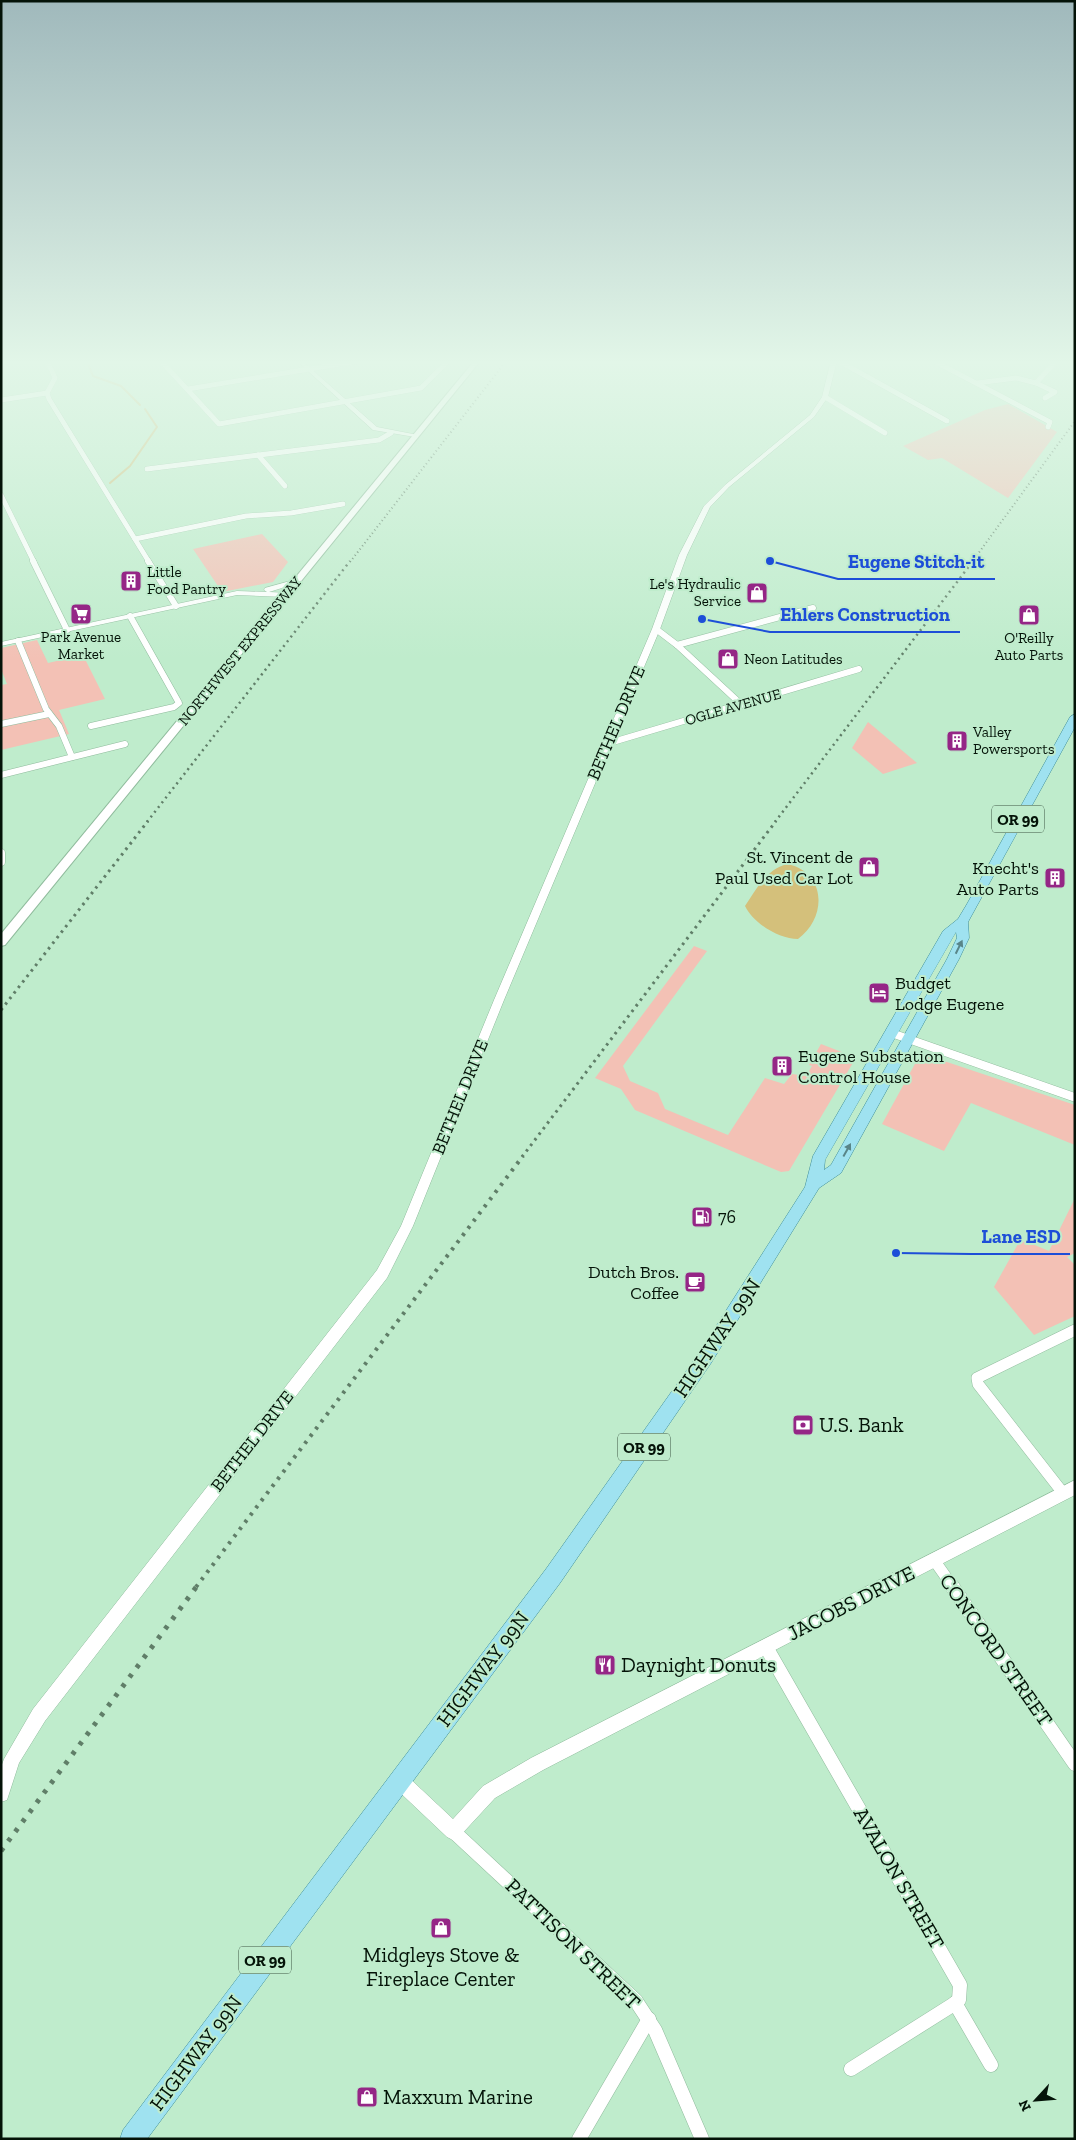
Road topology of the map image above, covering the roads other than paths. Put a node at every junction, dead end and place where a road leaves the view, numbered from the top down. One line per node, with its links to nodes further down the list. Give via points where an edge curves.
1 (86, 460): 10 (street)
2 (219, 460): 6 (street)
3 (262, 460): 7 (street)
4 (396, 460): 11 (main road, NORTHWEST EXPRESSWAY)
5 (760, 460): 18 (street, BETHEL DRIVE, via 710,501 683,555)
6 (147, 469)
7 (285, 486)
8 (1, 495): 19 (street)
9 (343, 504): 10 (street, via 291,514 246,516)
10 (135, 539): 14 (street)
11 (297, 582): 12 (street); 13 (main road, NORTHWEST EXPRESSWAY)
12 (256, 592): 13 (street); 14 (street, via 230,594); 16 (street, via 270,602)
13 (286, 596): 16 (main road, NORTHWEST EXPRESSWAY)
14 (176, 606): 17 (street)
15 (813, 608): 22 (street)
16 (274, 610): 36 (main road, NORTHWEST EXPRESSWAY)
17 (130, 616): 19 (street); 28 (street, via 179,704)
18 (656, 629): 22 (street); 30 (street, BETHEL DRIVE)
19 (67, 630): 20 (street)
20 (18, 641): 21 (street); 25 (street)
21 (1, 644)
22 (676, 645): 24 (street)
23 (859, 669): 24 (street, OGLE AVENUE)
24 (742, 705): 30 (street, OGLE AVENUE)
25 (49, 714): 27 (street); 31 (street, via 59,726)
26 (1075, 717): 35 (main road, HIGHWAY 99N / OR 99)
27 (1, 724)
28 (91, 726)
29 (125, 744): 31 (street)
30 (606, 744): 47 (street, BETHEL DRIVE, via 407,1226 382,1274 39,1715 12,1759)
31 (72, 757): 32 (street)
32 (1, 775)
33 (1, 853): 34 (street)
34 (1, 862)
35 (962, 922): 37 (main road, HIGHWAY 99N / OR 99, via 948,931); 38 (main road, HIGHWAY 99N / OR 99, one-way to 35, via 963,938)
36 (1, 942)
37 (892, 1033): 38 (street); 40 (main road, HIGHWAY 99N / OR 99, via 818,1160)
38 (909, 1039): 39 (street); 40 (main road, HIGHWAY 99N / OR 99, one-way to 38, via 836,1169)
39 (1075, 1098)
40 (814, 1184): 46 (main road, HIGHWAY 99N / OR 99, via 762,1271 654,1433 539,1595)
41 (1075, 1330): 42 (street, via 977,1378 978,1384)
42 (1069, 1490): 43 (street, JACOBS DRIVE)
43 (934, 1560): 44 (street, JACOBS DRIVE); 45 (street, CONCORD STREET)
44 (766, 1647): 48 (street, JACOBS DRIVE, via 492,1789); 49 (street, AVALON STREET, via 960,1985 959,2000)
45 (1075, 1764)
46 (399, 1780): 48 (street, PATTISON STREET); 53 (main road, HIGHWAY 99N / OR 99)
47 (1, 1794)
48 (453, 1831): 50 (street, PATTISON STREET, via 630,1994)
49 (955, 2003): 51 (street); 52 (street)
50 (648, 2019): 54 (street); 55 (street, PATTISON STREET)
51 (991, 2065)
52 (851, 2069)
53 (132, 2139)
54 (579, 2139)
55 (702, 2139)

